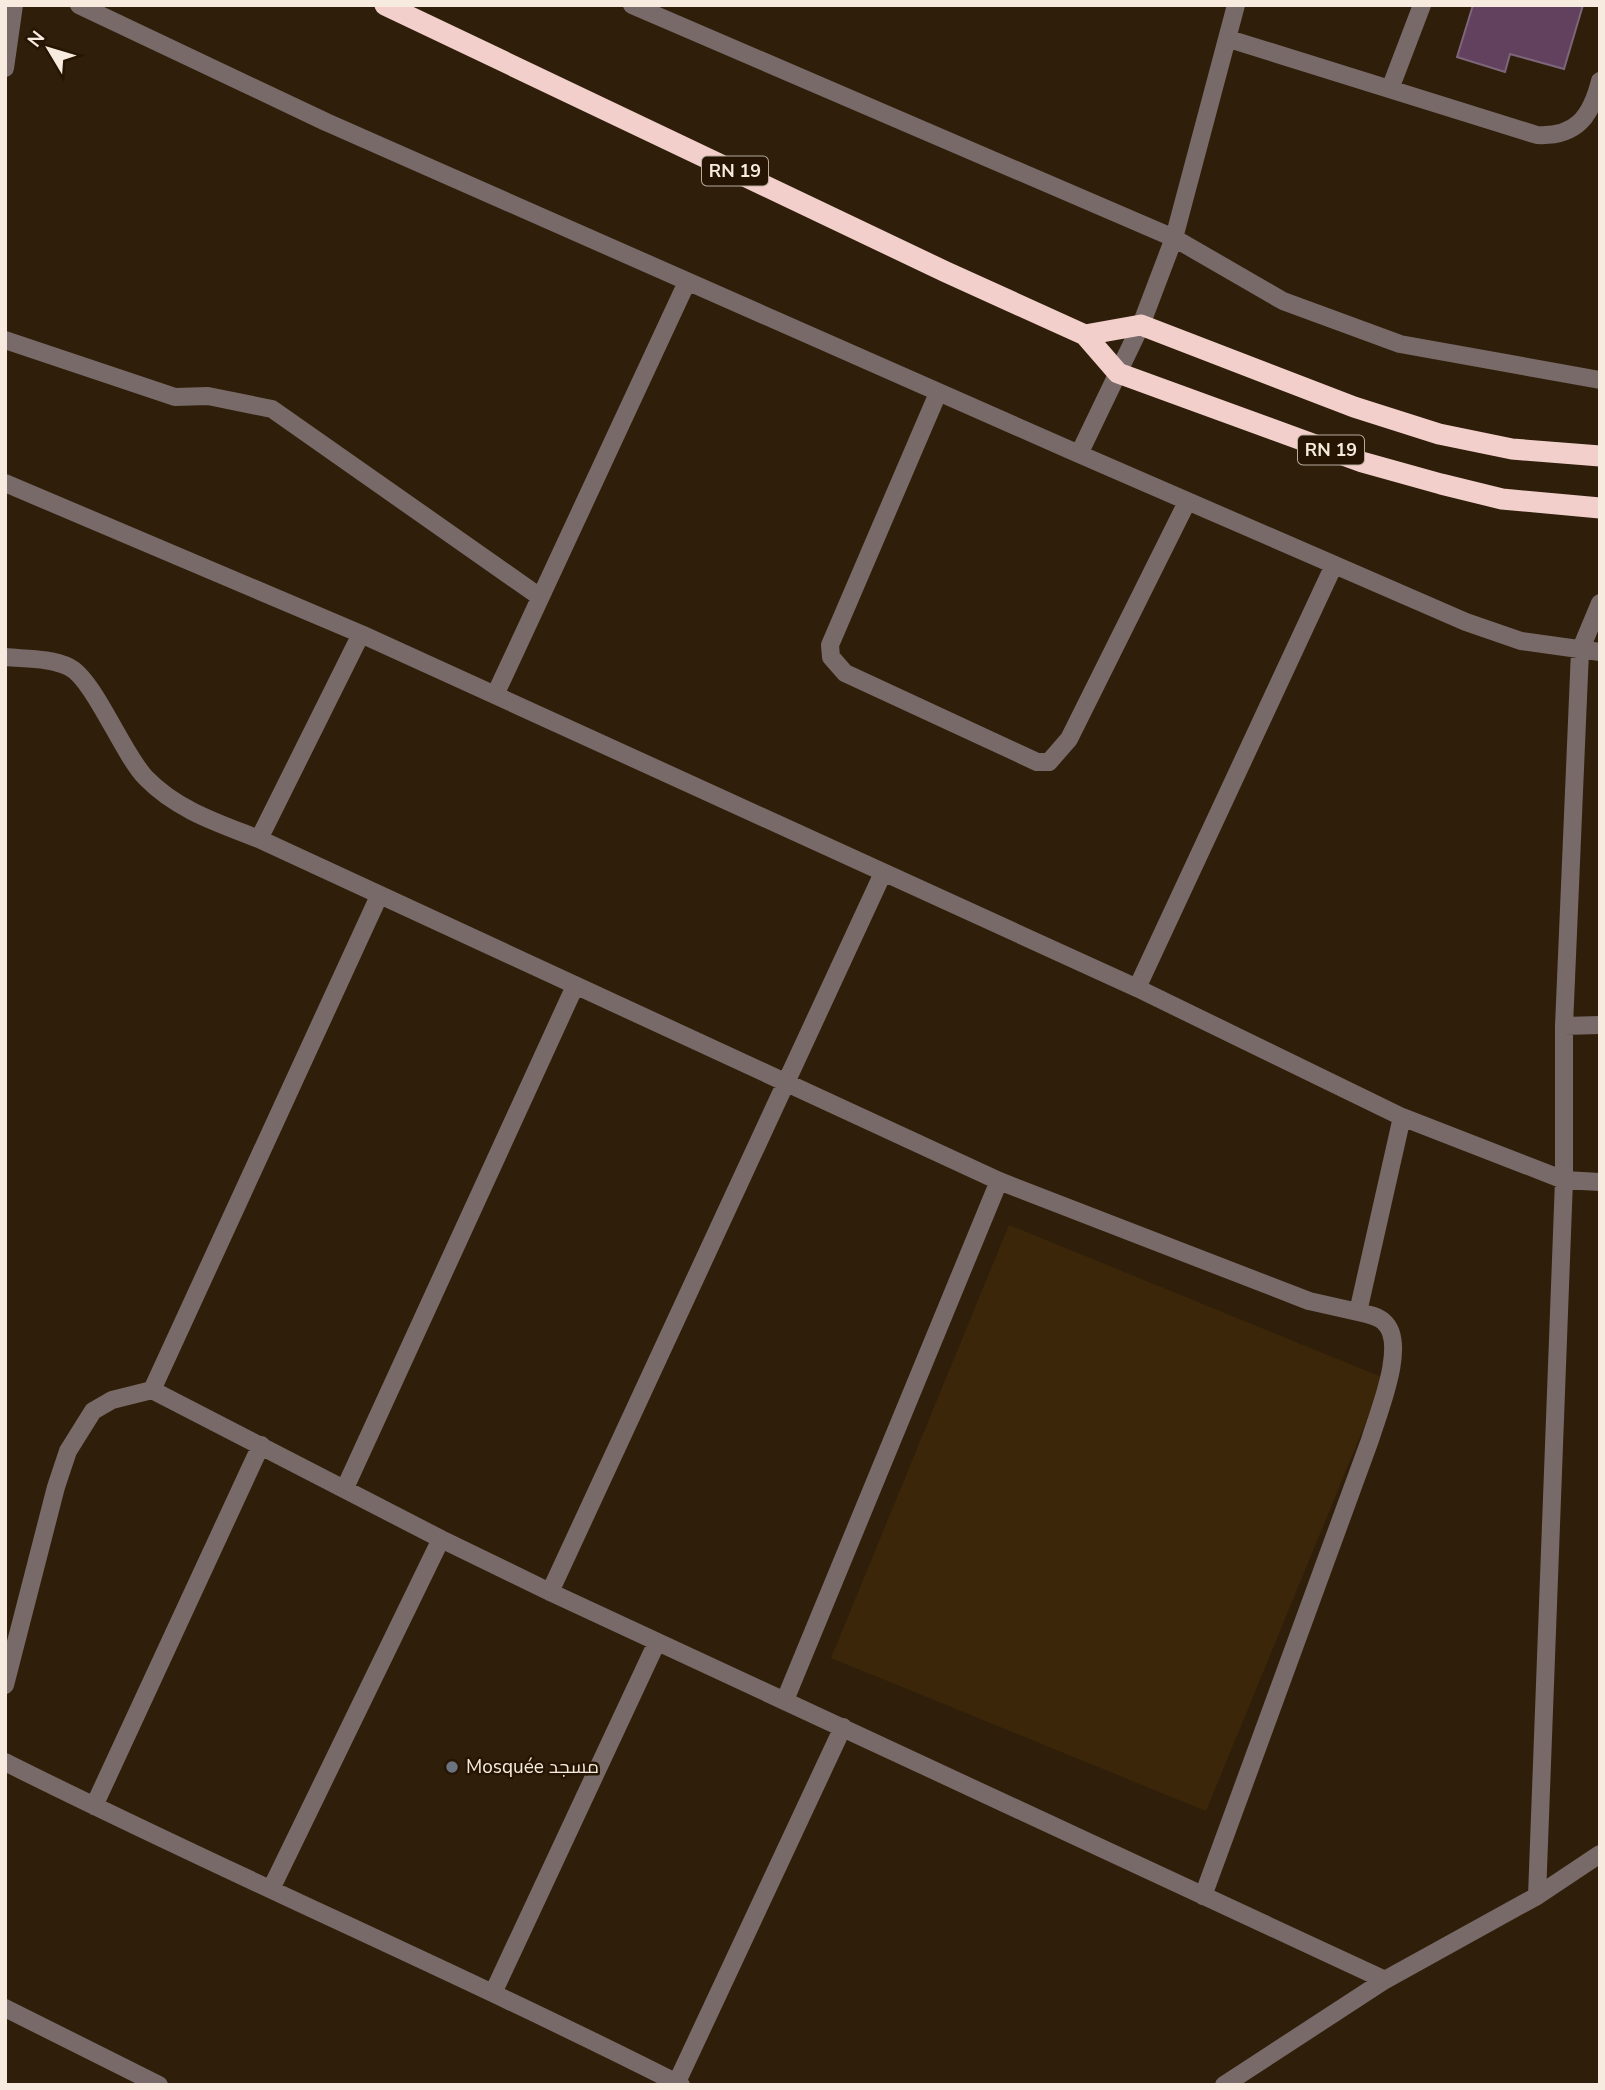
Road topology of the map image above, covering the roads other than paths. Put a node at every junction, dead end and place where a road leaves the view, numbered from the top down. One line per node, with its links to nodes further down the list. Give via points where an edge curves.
1 (14, 5): 8 (street)
2 (79, 5): 12 (street, via 326,122)
3 (385, 5): 14 (highway, RN 19)
4 (632, 5): 11 (street)
5 (1236, 5): 7 (street)
6 (1422, 5): 10 (street)
7 (1229, 39): 10 (street); 11 (street)
8 (5, 68)
9 (1600, 80): 10 (street, via 1588,113 1570,131 1554,136 1537,135)
10 (1390, 89)
11 (1174, 238): 13 (street); 17 (street, via 1283,301 1400,344)
12 (687, 282): 18 (street); 25 (street)
13 (1141, 325): 14 (highway); 16 (street); 20 (highway, RN 19, via 1354,407 1439,434 1513,449)
14 (1085, 335): 16 (highway, RN 19)
15 (5, 340): 25 (street, via 175,397 208,396 272,409)
16 (1118, 373): 19 (street); 23 (highway, RN 19, via 1362,462 1502,499)
17 (1600, 380)
18 (938, 393): 19 (street); 22 (street, via 830,645 831,657 845,673 1037,762 1049,762 1069,739)
19 (1079, 454): 22 (street)
20 (1600, 456)
21 (5, 483): 27 (street)
22 (1187, 502): 24 (street)
23 (1600, 508)
24 (1335, 565): 28 (street, via 1466,622 1521,641); 36 (street)
25 (540, 597): 31 (street)
26 (1600, 603): 28 (street)
27 (361, 634): 31 (street); 32 (street)
28 (1580, 651): 29 (street); 38 (street)
29 (1600, 652)
30 (5, 657): 32 (street, via 70,667 86,684 143,776 187,810)
31 (495, 695): 33 (street)
32 (259, 839): 34 (street)
33 (883, 873): 36 (street); 39 (street)
34 (379, 896): 35 (street); 45 (street)
35 (575, 986): 39 (street); 47 (street)
36 (1137, 988): 40 (street)
37 (1600, 1025): 38 (street)
38 (1563, 1026): 41 (street)
39 (786, 1083): 42 (street); 49 (street)
40 (1402, 1117): 41 (street); 44 (street)
41 (1564, 1180): 43 (street); 59 (street)
42 (999, 1181): 44 (street, via 1309,1301); 52 (street)
43 (1600, 1182)
44 (1358, 1312): 58 (street, via 1385,1322 1391,1331 1395,1343 1392,1366 1370,1440)
45 (152, 1390): 46 (street); 51 (street, via 112,1400 93,1411 68,1451)
46 (261, 1445): 47 (street); 55 (street)
47 (345, 1488): 48 (street)
48 (441, 1539): 49 (street); 57 (street)
49 (550, 1592): 50 (street)
50 (657, 1642): 52 (street); 61 (street)
51 (5, 1685)
52 (785, 1700): 53 (street)
53 (843, 1727): 58 (street); 63 (street)
54 (5, 1762): 55 (street)
55 (94, 1806): 57 (street)
56 (1600, 1854): 59 (street)
57 (271, 1889): 61 (street)
58 (1203, 1896): 60 (street)
59 (1537, 1896): 60 (street)
60 (1385, 1980): 65 (street)
61 (493, 1993): 63 (street)
62 (5, 2008): 64 (street)
63 (679, 2084)
64 (159, 2085)
65 (1224, 2085)

